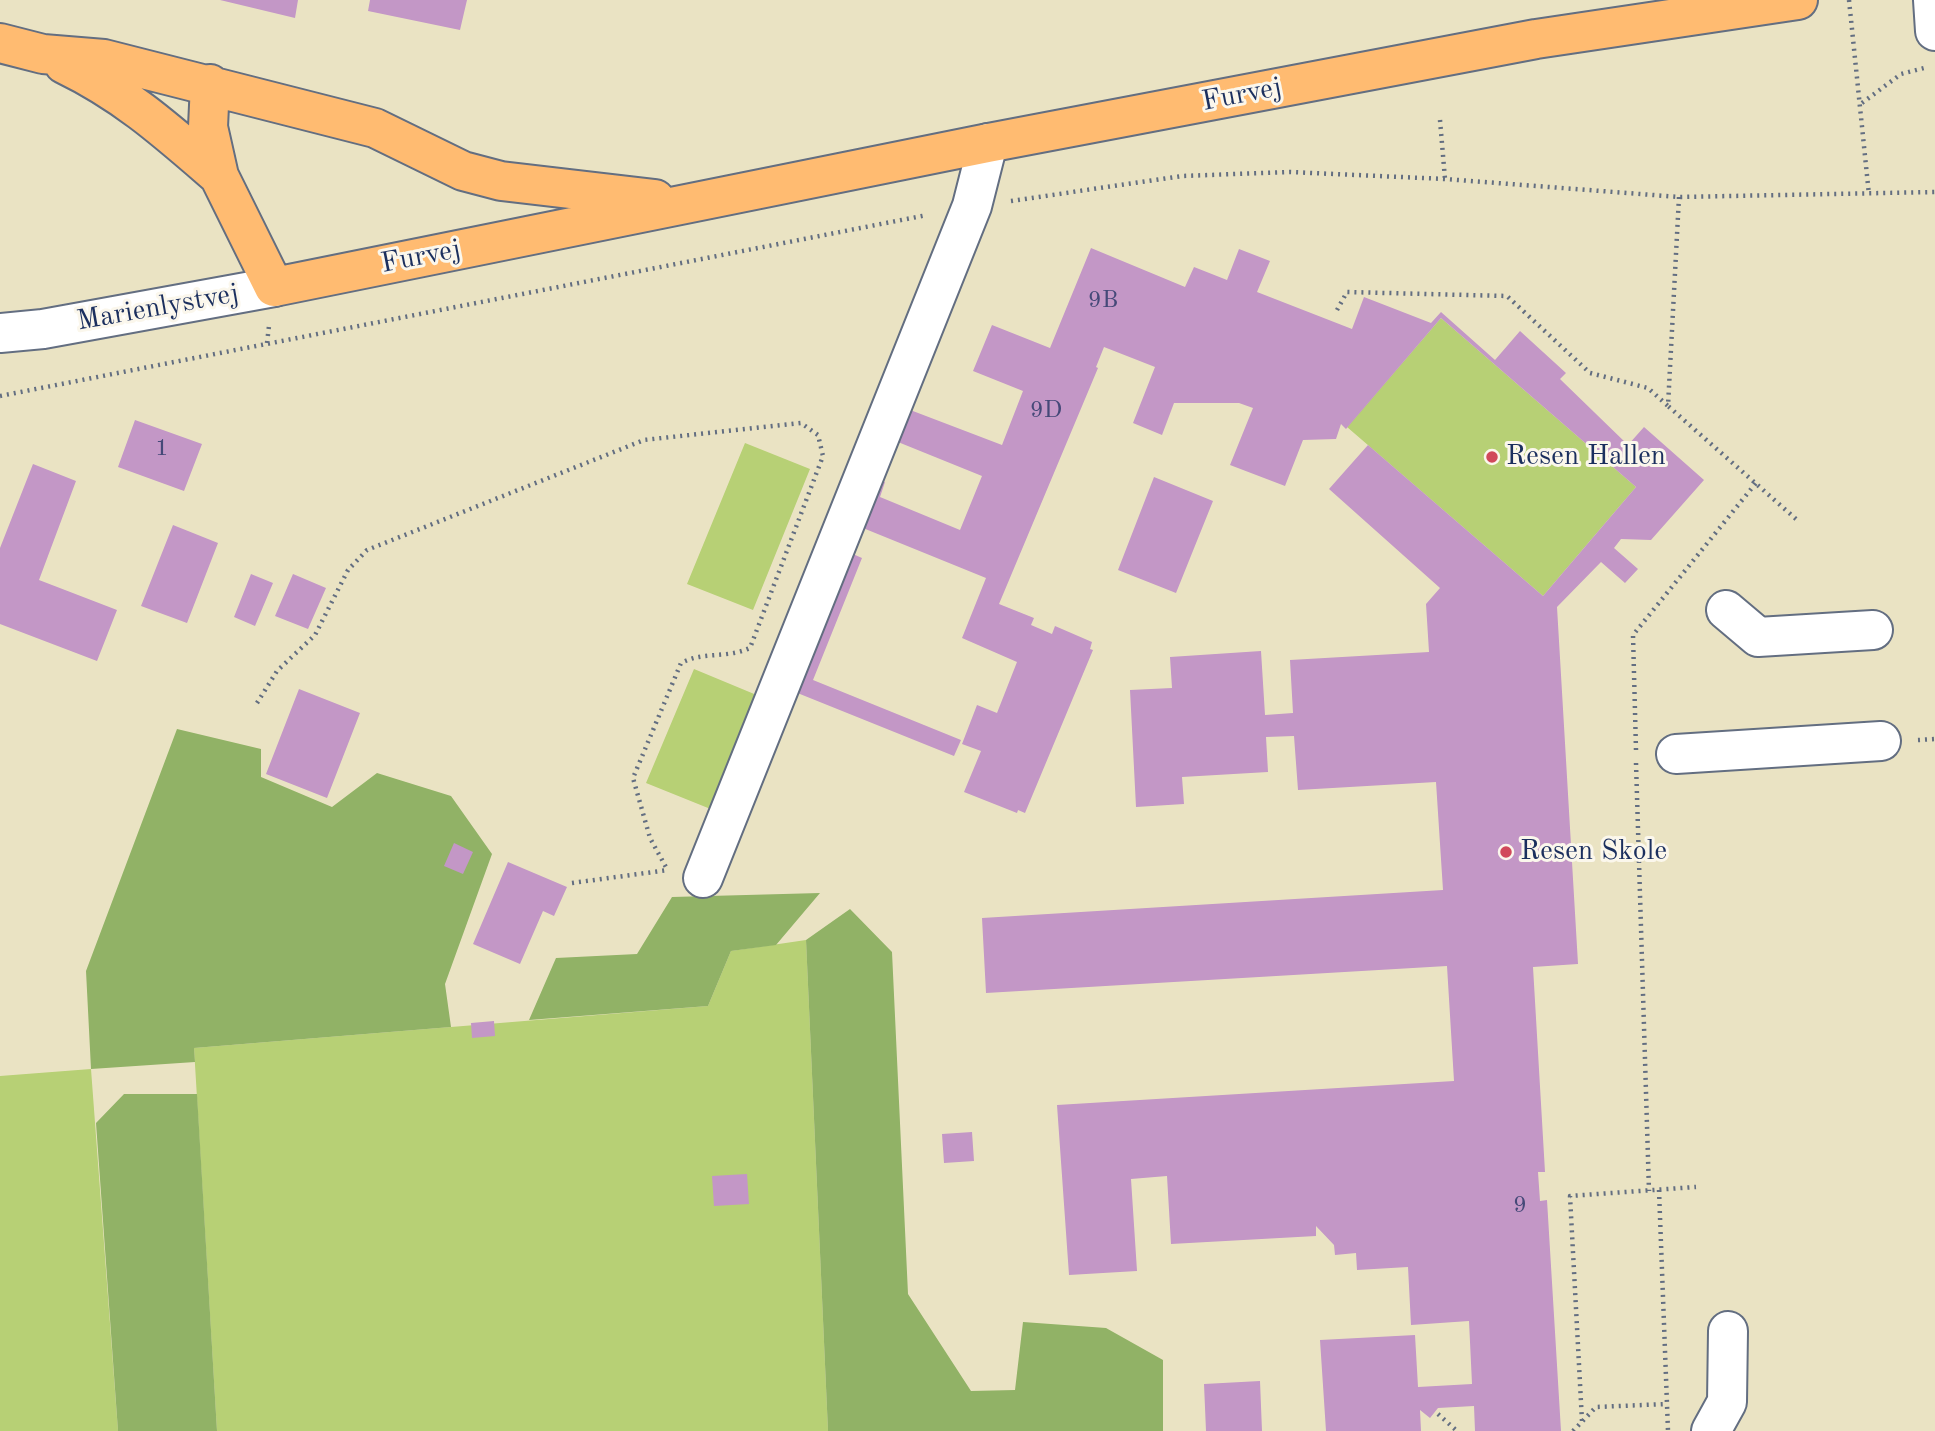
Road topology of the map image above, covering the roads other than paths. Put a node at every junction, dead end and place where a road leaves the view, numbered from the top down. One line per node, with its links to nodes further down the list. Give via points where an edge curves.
1 (1798, 0): 7 (main road, Furvej, via 1536,39)
2 (1933, 0): 3 (street)
3 (1935, 32)
4 (0, 43): 5 (main road, Furvej)
5 (43, 54): 6 (main road, Furvej, via 104,59); 8 (main road, Furvej, via 98,81 144,111)
6 (210, 85): 8 (main road, Furvej, via 208,127); 9 (main road, Furvej, via 375,128 463,171 501,181)
7 (988, 143): 9 (main road, Furvej); 18 (street, via 972,206)
8 (219, 176): 10 (main road, Furvej)
9 (688, 203): 10 (main road, Furvej)
10 (274, 287): 11 (street, Marienlystvej)
11 (43, 329): 12 (street, Marienlystvej); 13 (street, Marienlystvej)
12 (0, 333)
13 (0, 341)
14 (1727, 610): 15 (street, via 1758,637)
15 (1873, 630)
16 (1881, 741): 17 (street)
17 (1676, 754)
18 (693, 871)
19 (1728, 1331): 20 (street, via 1727,1402)
20 (1711, 1431)

